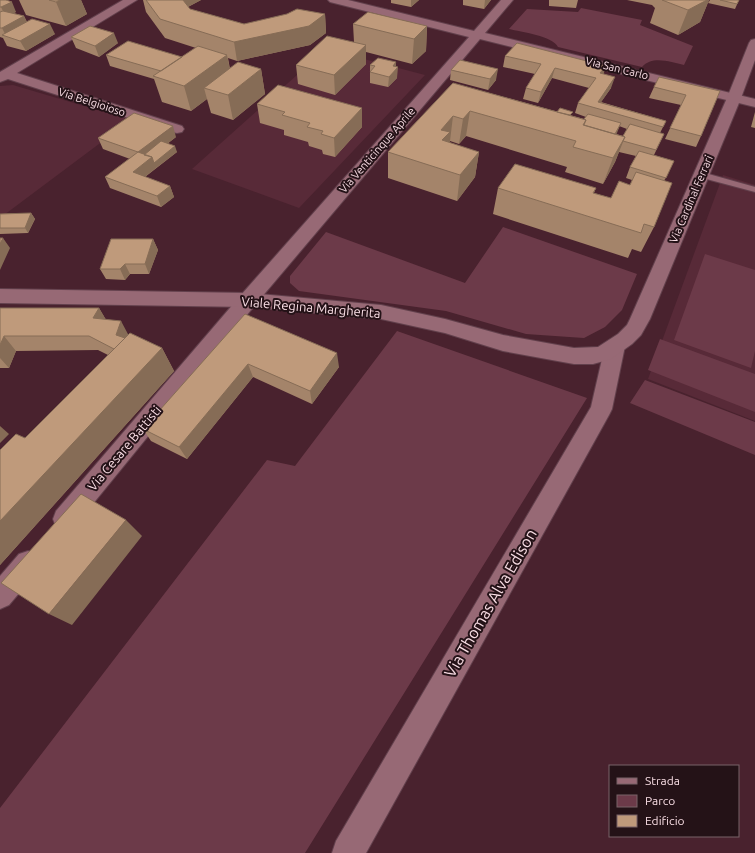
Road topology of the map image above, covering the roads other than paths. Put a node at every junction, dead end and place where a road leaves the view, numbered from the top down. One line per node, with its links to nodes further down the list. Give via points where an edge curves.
1 (334, 0): 4 (street, Via San Carlo)
2 (507, 0): 4 (street, Via Venticinque Aprile)
3 (126, 1): 6 (street, Via Belgioioso)
4 (476, 34): 7 (street, Via San Carlo); 13 (street, Via Venticinque Aprile)
5 (755, 43): 7 (street, Via Cardinal Ferrari)
6 (4, 76): 9 (street, Via Belgioioso)
7 (734, 98): 8 (street, Via San Carlo); 10 (street, Via Cardinal Ferrari)
8 (755, 103)
9 (177, 129)
10 (702, 175): 11 (lane); 14 (street, Via Cardinal Ferrari, via 640,319 634,330)
11 (755, 190)
12 (0, 296): 13 (street, Viale Regina Margherita)
13 (248, 300): 14 (street, Viale Regina Margherita, via 381,312 445,326 503,343 574,356 593,356); 15 (street, Via Cesare Battisti)
14 (615, 346): 16 (street, Via Thomas Alva Edison, via 601,409)
15 (0, 596)
16 (348, 853)

